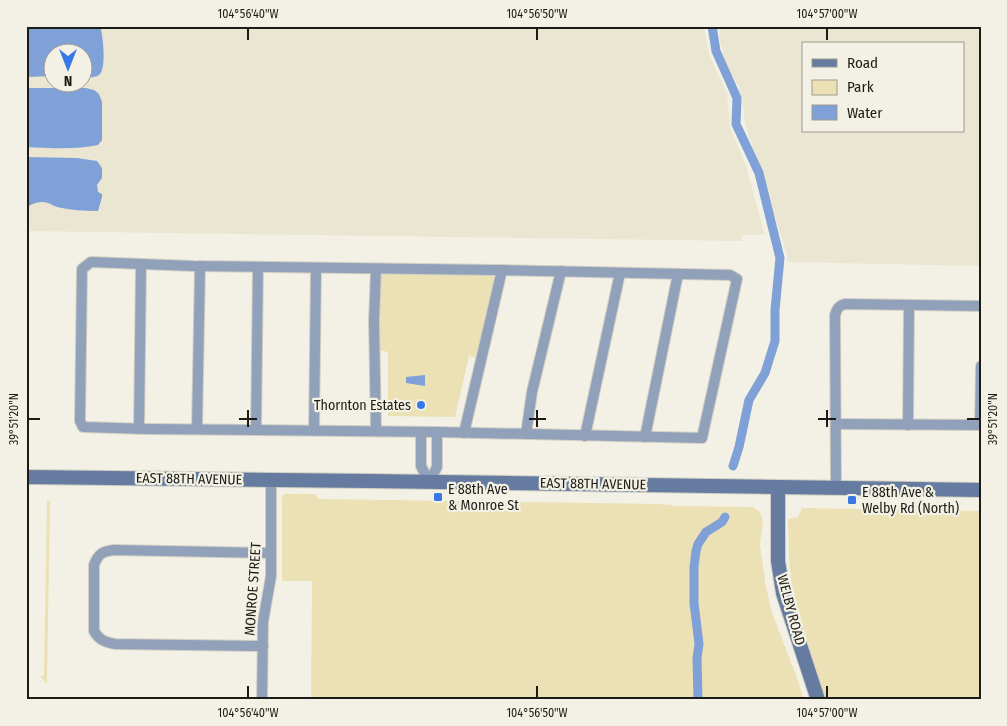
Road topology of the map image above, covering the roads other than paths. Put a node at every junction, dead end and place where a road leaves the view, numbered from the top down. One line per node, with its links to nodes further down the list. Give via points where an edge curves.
1 (141, 264): 2 (street); 16 (street); 16 (street, via 91,262 82,269 81,307 80,422 83,427)
2 (200, 266): 3 (street); 17 (street)
3 (258, 267): 4 (street); 18 (street)
4 (316, 268): 5 (street); 19 (street)
5 (376, 269): 6 (street); 20 (street)
6 (502, 270): 7 (street); 23 (street)
7 (561, 271): 8 (street); 24 (street, via 532,392)
8 (620, 273): 9 (street); 25 (street)
9 (678, 274): 26 (street); 26 (street, via 730,275 737,279 702,438)
10 (909, 305): 11 (street); 13 (street, via 845,304 836,310); 14 (street)
11 (981, 306)
12 (981, 366): 15 (street)
13 (836, 424): 14 (street); 31 (street)
14 (908, 425): 15 (street)
15 (980, 425)
16 (139, 429): 17 (street)
17 (197, 430): 18 (street)
18 (256, 430): 19 (street)
19 (314, 430): 20 (street)
20 (376, 431): 22 (street)
21 (437, 432): 22 (street); 23 (street); 29 (street, via 437,467)
22 (421, 433): 29 (street, via 421,466)
23 (464, 433): 24 (street)
24 (526, 434): 25 (street)
25 (585, 436): 26 (street)
26 (645, 437)
27 (26, 477): 28 (main road, EAST 88TH AVENUE)
28 (271, 480): 29 (main road, EAST 88TH AVENUE); 33 (street, MONROE STREET)
29 (429, 482): 30 (main road, EAST 88TH AVENUE)
30 (778, 488): 31 (main road, EAST 88TH AVENUE); 36 (main road, WELBY ROAD, via 780,577)
31 (836, 488): 32 (main road, EAST 88TH AVENUE)
32 (981, 490)
33 (271, 553): 34 (street, MONROE STREET); 34 (street, via 114,550 102,553 94,565 94,631 106,642)
34 (263, 646): 35 (street, MONROE STREET)
35 (262, 700)
36 (818, 700)

